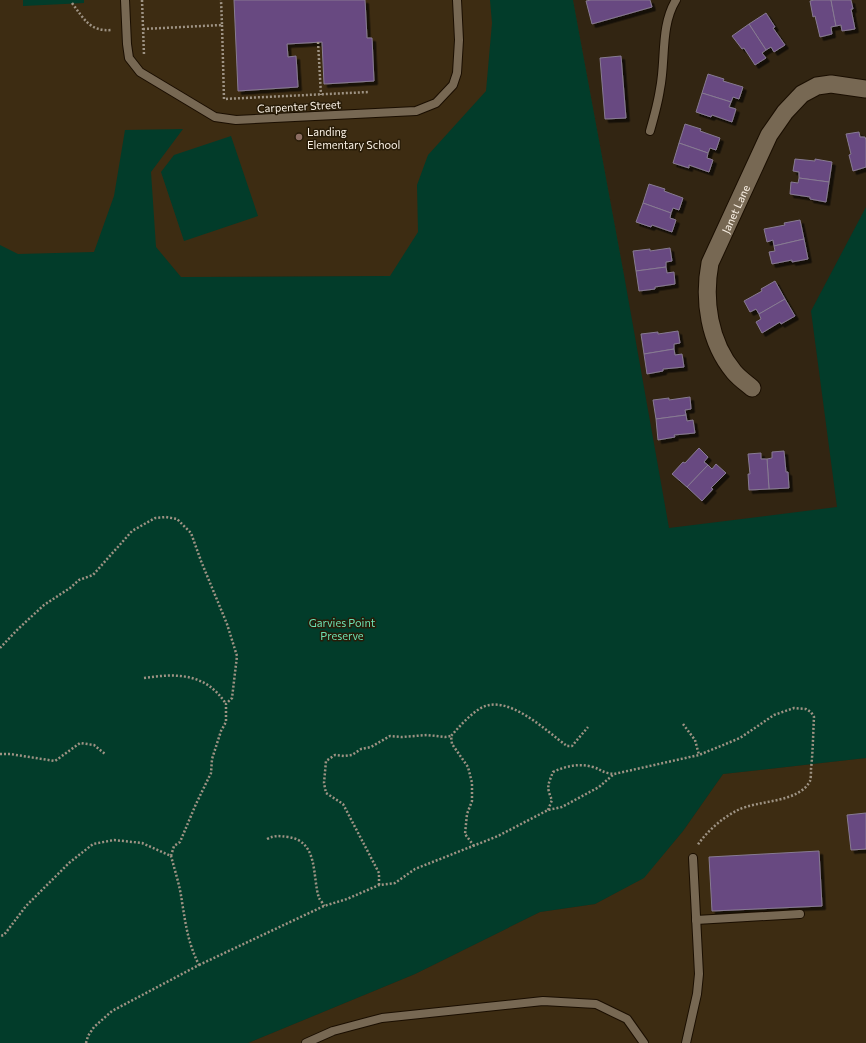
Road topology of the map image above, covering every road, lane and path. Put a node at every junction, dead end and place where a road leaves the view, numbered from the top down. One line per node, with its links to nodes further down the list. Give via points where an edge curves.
1 (124, 0): 4 (lane, Carpenter Street, via 129,58 140,72 215,117 236,120 416,111 436,103 453,85 457,73)
2 (142, 0): 8 (path)
3 (221, 0): 7 (path)
4 (457, 0)
5 (676, 0): 15 (lane, via 671,8 665,36 661,88)
6 (72, 3): 9 (path, via 85,21 95,29)
7 (222, 24): 8 (path); 14 (path, via 224,99)
8 (143, 29): 11 (path)
9 (112, 30)
10 (318, 42): 14 (path)
11 (144, 56)
12 (866, 88): 16 (street, Janet Lane, via 831,84 817,86 802,94 785,112 770,135 710,263 707,299 710,324 721,353 734,372)
13 (369, 92): 14 (path)
14 (321, 95)
15 (650, 131)
16 (752, 388)
17 (0, 648): 19 (path, via 44,605 79,580 93,575 132,531 155,518 177,519 191,533 237,656 232,698)
18 (144, 678): 19 (path, via 183,676 204,683 220,694)
19 (226, 704): 30 (path, via 226,722 212,759 211,773 180,842 174,846)
20 (683, 724): 25 (path, via 695,740)
21 (588, 727): 22 (path, via 572,746 567,746 531,719 510,707 495,704 482,708 465,720)
22 (452, 736): 29 (path, via 452,744 468,767 472,783 472,801 467,814 465,834); 32 (path, via 390,736 371,747 344,756 335,755 326,761 326,793 343,804 379,873)
23 (0, 754): 24 (path, via 55,761 80,744 94,744)
24 (105, 754)
25 (700, 755): 26 (path); 31 (path, via 740,738 774,716 794,708 806,709 814,716 810,780 802,792 738,810 705,834)
26 (614, 774): 27 (path, via 599,787 562,807); 27 (path, via 576,765 553,772 548,791 552,800)
27 (548, 810): 29 (path)
28 (267, 839): 33 (path, via 275,835 294,838 304,845 315,869 319,898)
29 (474, 846): 32 (path, via 415,869 395,883)
30 (171, 856): 36 (path, via 142,844 114,840 93,844 69,863 26,906 4,935); 37 (path, via 187,933)
31 (693, 858): 35 (lane)
32 (379, 885): 33 (path)
33 (324, 906): 37 (path)
34 (800, 914): 35 (lane)
35 (696, 920): 41 (lane, via 699,974)
36 (0, 936)
37 (199, 965): 38 (path, via 112,1011 94,1027)
38 (86, 1043)
39 (306, 1043): 40 (lane, via 333,1031 382,1018 543,1001 596,1004 627,1020)
40 (644, 1043)
41 (686, 1043)

